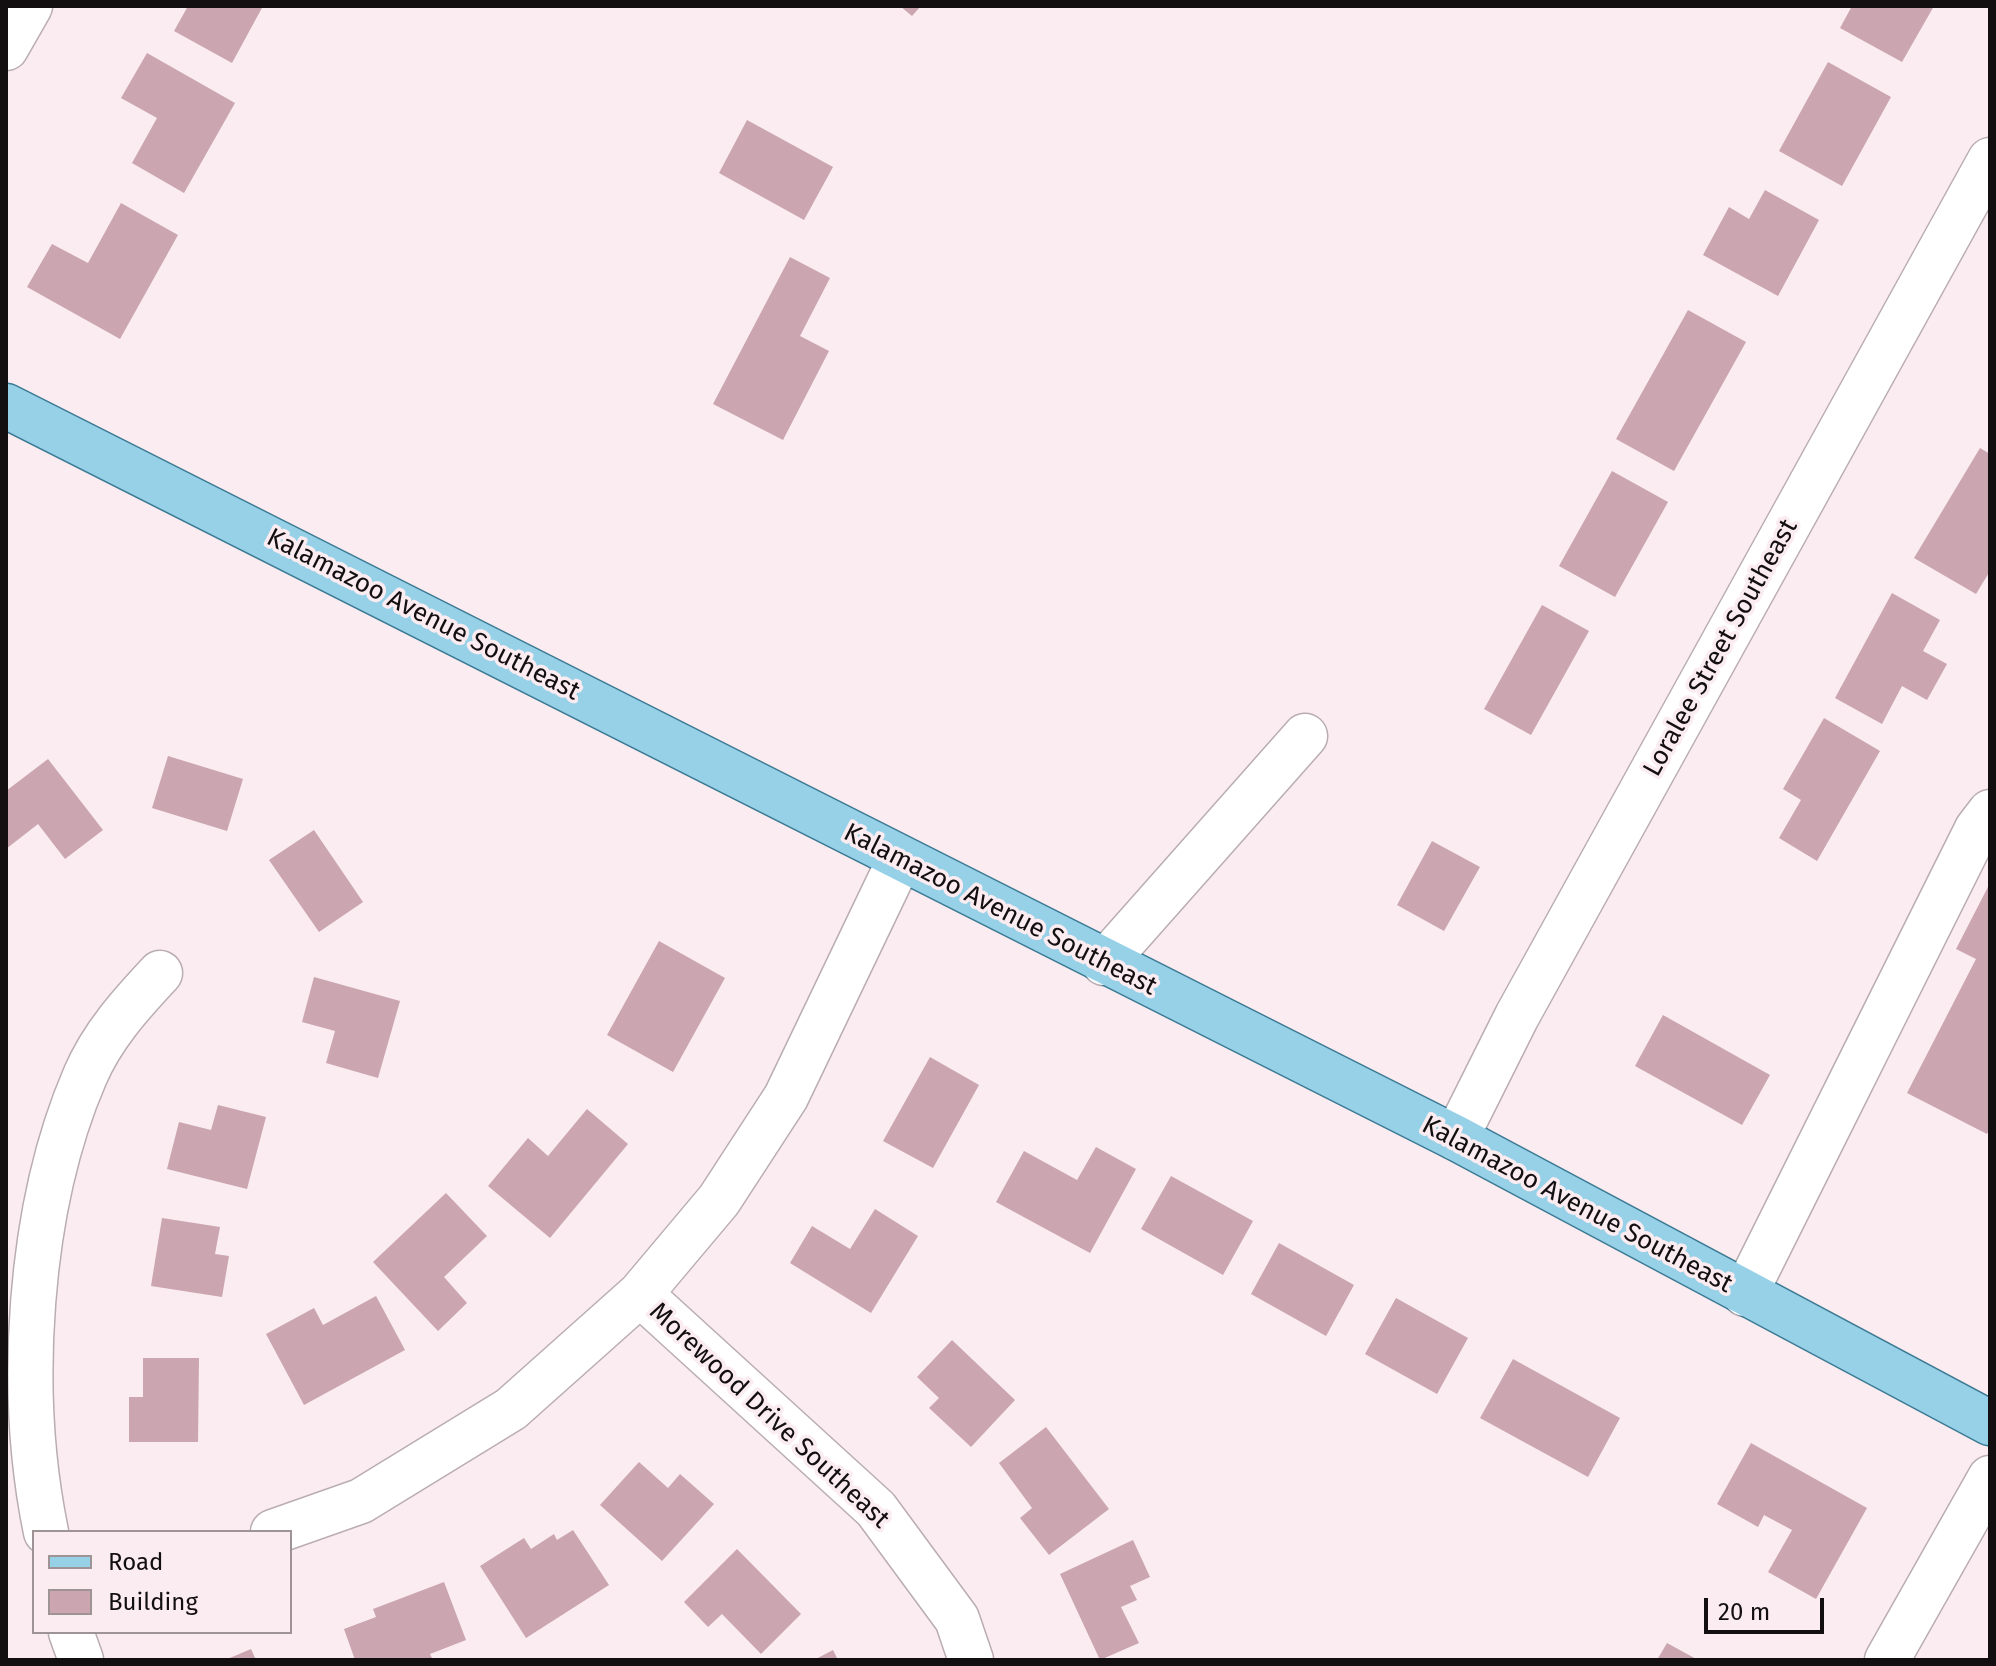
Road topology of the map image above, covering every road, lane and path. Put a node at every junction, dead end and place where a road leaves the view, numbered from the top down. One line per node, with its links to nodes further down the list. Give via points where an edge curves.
1 (30, 6): 2 (street)
2 (6, 48)
3 (1990, 160): 10 (street, Loralee Street Southeast, via 1517,1016)
4 (6, 406): 7 (main road, Kalamazoo Avenue Southeast)
5 (1305, 736): 8 (street)
6 (1990, 812): 12 (street)
7 (900, 859): 8 (main road, Kalamazoo Avenue Southeast); 11 (street, via 786,1097 719,1200)
8 (1104, 963): 10 (main road, Kalamazoo Avenue Southeast)
9 (160, 973): 15 (street, via 119,1017 85,1075 57,1157 30,1339 33,1469)
10 (1456, 1138): 12 (main road, Kalamazoo Avenue Southeast)
11 (640, 1294): 16 (street, via 511,1409 361,1501); 19 (street, Morewood Drive Southeast, via 876,1509 957,1619)
12 (1745, 1294): 13 (main road, Kalamazoo Avenue Southeast)
13 (1990, 1423)
14 (1990, 1478): 20 (street)
15 (46, 1530)
16 (279, 1530)
17 (72, 1634): 18 (street)
18 (81, 1660)
19 (971, 1660)
20 (1887, 1660)

